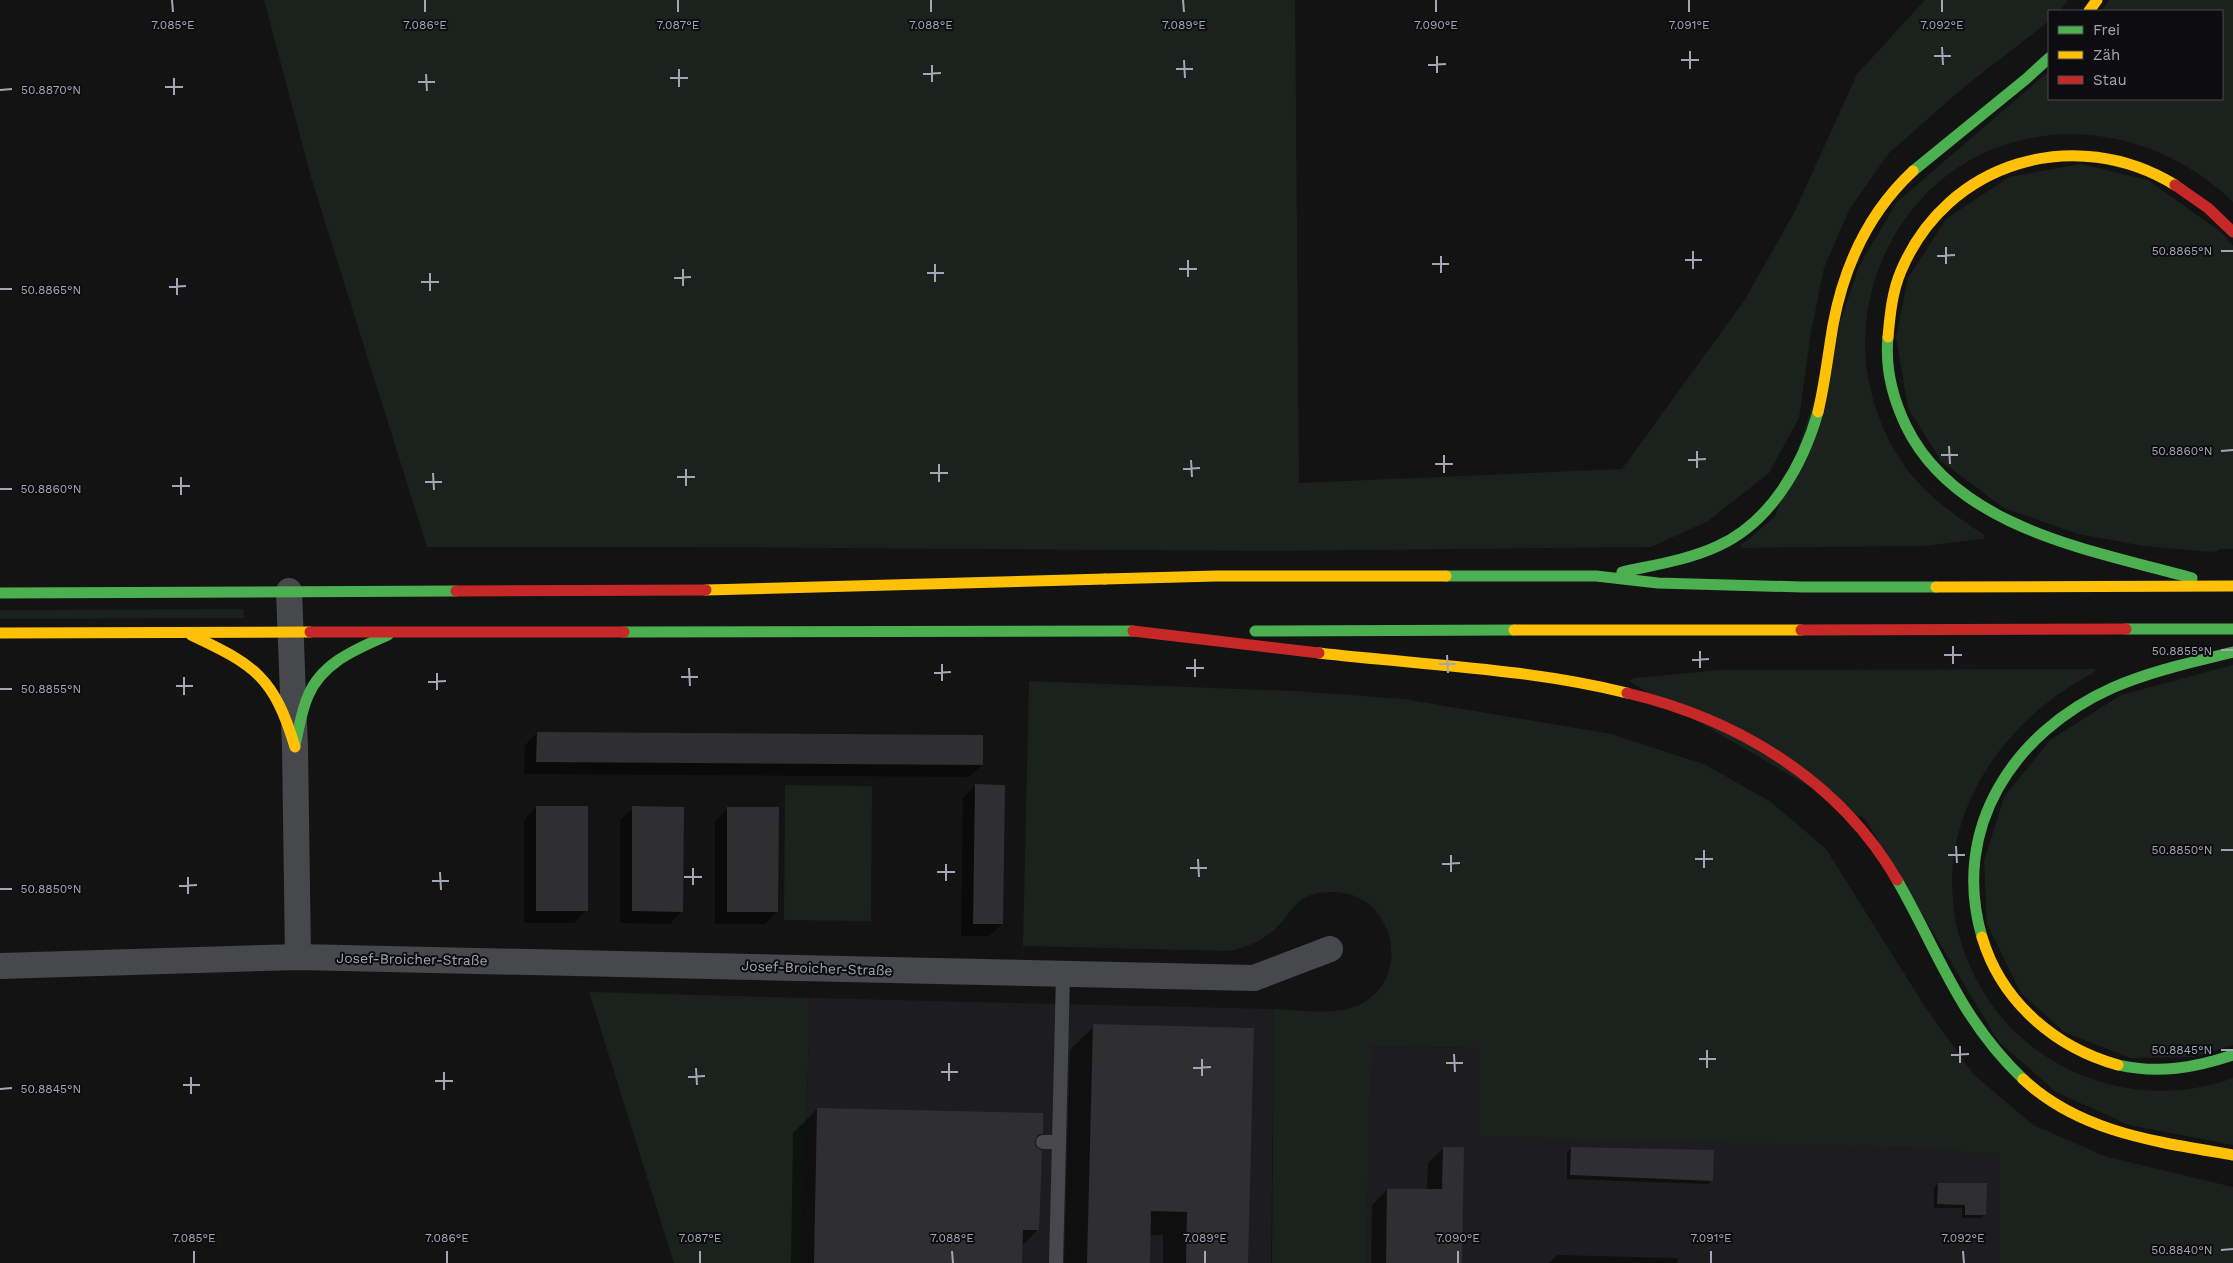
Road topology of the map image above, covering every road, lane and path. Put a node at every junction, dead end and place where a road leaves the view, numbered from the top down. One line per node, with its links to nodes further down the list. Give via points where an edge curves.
1 (2048, 59): 3 (main road, via 1928,156 1896,187 1868,224 1839,289 1812,434 1796,471 1777,498 1752,523 1719,546 1680,560)
2 (2233, 232): 4 (main road, via 2188,191 2142,167 2082,155 2027,160 1980,180 1952,199 1930,222 1901,268 1891,299 1886,331 1890,381 1904,425 1929,462 1959,491 1991,512 2034,531)
3 (1596, 576): 4 (main road, via 1658,583 1802,587); 5 (main road, via 1216,576 762,590)
4 (2228, 586)
5 (289, 591): 6 (main road); 8 (street)
6 (0, 592)
7 (2233, 629): 9 (main road)
8 (290, 631): 10 (main road); 11 (main road); 14 (street)
9 (1133, 631): 11 (main road); 22 (main road, via 1566,679 1680,708 1736,732 1798,770 1857,824 1894,875 1971,1020 1993,1050 2028,1084 2064,1109 2106,1128 2162,1143)
10 (183, 632): 12 (main road); 14 (main road, via 230,654 258,672 277,695 288,719)
11 (397, 632): 14 (main road, via 333,662 321,675 311,689)
12 (0, 633)
13 (2233, 652): 19 (main road, via 2125,682 2079,706 2044,732 2014,764 1990,802 1977,842 1973,876 1979,929 1995,972 2025,1012 2053,1036 2091,1056 2142,1070 2184,1069)
14 (295, 747): 16 (street)
15 (1330, 949): 18 (street, Josef-Broicher-Straße, via 1254,978)
16 (298, 957): 17 (street, Josef-Broicher-Straße); 18 (street, Josef-Broicher-Straße)
17 (0, 966)
18 (1063, 974): 21 (lane)
19 (2233, 1055)
20 (1043, 1142): 21 (lane)
21 (1059, 1142): 23 (lane)
22 (2233, 1155)
23 (1056, 1263)

